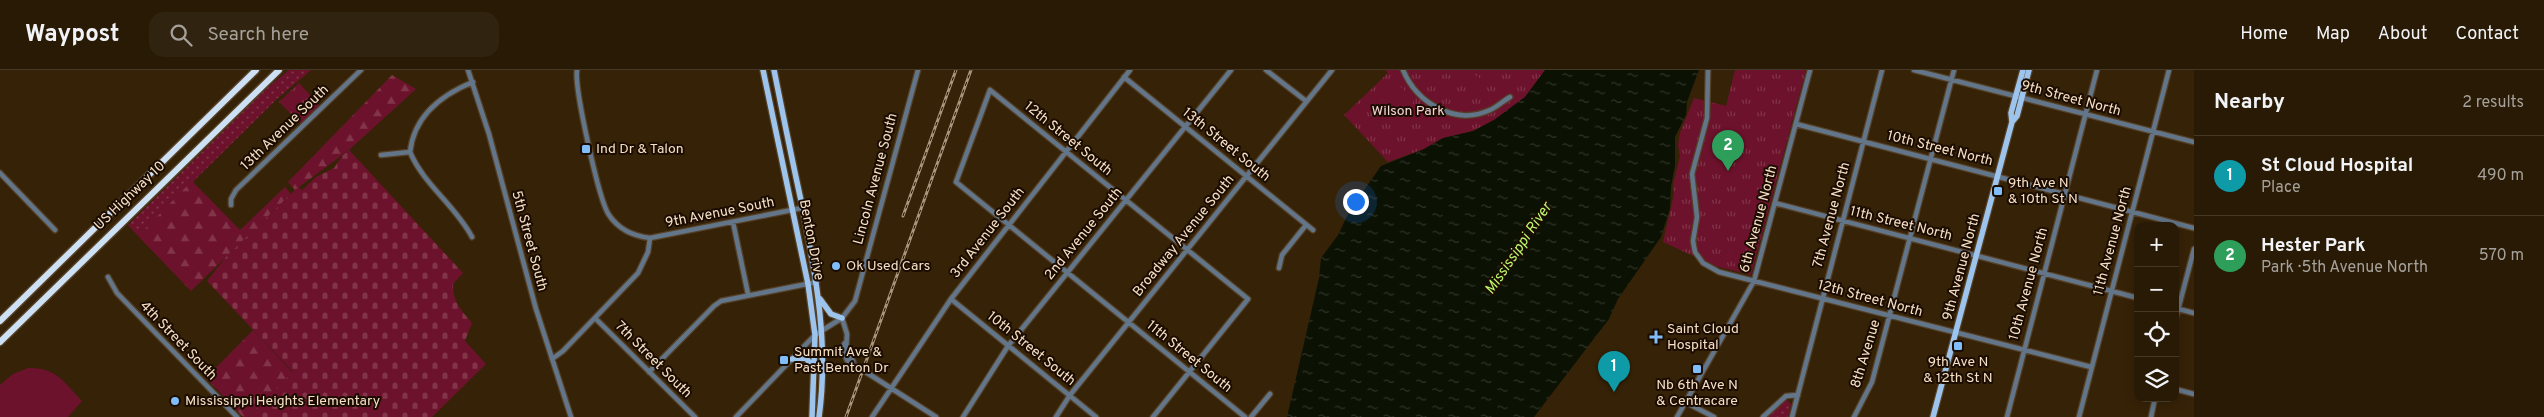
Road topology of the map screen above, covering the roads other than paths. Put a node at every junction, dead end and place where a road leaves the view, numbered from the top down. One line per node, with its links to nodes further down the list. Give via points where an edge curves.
1 (256, 70): 82 (highway)
2 (278, 70): 87 (highway, US Highway 10)
3 (362, 70): 46 (street, 13th Avenue South, via 236,190)
4 (468, 70): 25 (street, 5th Street South)
5 (577, 70): 59 (street, via 578,89 606,210 624,230)
6 (764, 70): 48 (main road, Benton Drive)
7 (774, 70): 47 (main road, Benton Drive)
8 (918, 70): 81 (street, Lincoln Avenue South, via 855,301)
9 (1130, 70): 23 (street, 3rd Avenue South)
10 (1231, 70): 31 (street, 2nd Avenue South)
11 (1266, 70): 28 (street)
12 (1332, 70): 28 (street, Broadway Avenue South)
13 (1403, 70): 26 (street, via 1420,96 1452,114 1472,115)
14 (1708, 70): 67 (street, 12th Street North, via 1706,118 1692,174 1697,217 1693,241 1695,252 1703,263 1719,272)
15 (1810, 70): 30 (street, 6th Avenue North)
16 (1882, 70): 33 (street, 7th Avenue North)
17 (1914, 70): 24 (street, 9th Street North)
18 (1954, 70): 24 (street, 8th Avenue)
19 (2023, 70): 27 (main road, 9th Avenue North)
20 (2029, 70): 27 (main road, 9th Avenue North)
21 (2097, 70): 29 (street, 10th Avenue North)
22 (2169, 70): 32 (street, 11th Avenue North)
23 (1124, 77): 31 (street, 13th Street South); 36 (street, 3rd Avenue South)
24 (1952, 80): 27 (street, 9th Street North); 38 (street, 8th Avenue)
25 (472, 82): 35 (street, via 446,95 427,112 415,130); 90 (street, 5th Street South)
26 (1510, 97)
27 (2019, 97): 29 (street, 9th Street North); 40 (main road, 9th Avenue North, via 2011,113 2012,122)
28 (1306, 101): 41 (street, Broadway Avenue South)
29 (2085, 115): 32 (street, 9th Street North); 43 (street, 10th Avenue North)
30 (1796, 124): 33 (street, 10th Street North); 45 (street, 6th Avenue North)
31 (1185, 126): 41 (street, 13th Street South); 44 (street, 2nd Avenue South)
32 (2153, 131): 34 (street, 9th Street North); 49 (street, 11th Avenue North)
33 (1863, 141): 38 (street, 10th Street North); 50 (street, 7th Avenue North)
34 (2194, 142)
35 (410, 152): 37 (street); 57 (street, via 423,178 462,221)
36 (1067, 152): 42 (street, 12th Street South, via 990,90); 44 (street, 12th Street South); 52 (street, 3rd Avenue South)
37 (381, 155)
38 (1931, 158): 40 (street, 10th Street North); 58 (street, 8th Avenue)
39 (0, 173): 55 (street)
40 (1998, 175): 43 (street, 10th Street North); 62 (main road, 9th Avenue North)
41 (1246, 176): 53 (street, 13th Street South); 60 (street, Broadway Avenue South)
42 (956, 182): 52 (street, 11th Street South)
43 (2065, 195): 49 (street, 10th Street North); 65 (street, 10th Avenue North)
44 (1126, 200): 60 (street, 12th Street South); 64 (street, 2nd Avenue South)
45 (1775, 203): 50 (street, 11th Street North); 67 (street, 6th Avenue North)
46 (230, 205)
47 (802, 208): 48 (street, 9th Avenue South); 68 (main road, Benton Drive)
48 (793, 210): 51 (street, 9th Avenue South); 69 (main road, Benton Drive)
49 (2132, 212): 54 (street, 10th Street North); 70 (street, 11th Avenue North)
50 (1842, 220): 58 (street, 11th Street North); 73 (street, 7th Avenue North)
51 (733, 222): 59 (street, 9th Avenue South); 71 (street)
52 (1008, 225): 64 (street, 11th Street South); 75 (street, 3rd Avenue South)
53 (1306, 225): 56 (street, 13th Street South); 63 (street, via 1282,255)
54 (2194, 228)
55 (55, 230)
56 (1313, 230)
57 (472, 237)
58 (1910, 237): 62 (street, 11th Street North); 79 (street, 8th Avenue)
59 (650, 238): 80 (street, 9th Avenue South, via 648,252 638,273)
60 (1187, 249): 83 (street, Broadway Avenue South); 94 (street, 12th Street South, via 1248,299)
61 (2194, 249): 76 (street)
62 (1977, 255): 65 (street, 11th Street North); 85 (main road, 9th Avenue North)
63 (1279, 268)
64 (1067, 273): 83 (street, 11th Street South); 88 (street, 2nd Avenue South)
65 (2044, 274): 70 (street, 11th Street North); 89 (street, 10th Avenue North)
66 (108, 277): 104 (street, 4th Street South, via 117,293)
67 (1754, 281): 73 (street, 12th Street North); 102 (street, 6th Avenue North)
68 (817, 282): 69 (street); 72 (main road, Benton Drive)
69 (808, 284): 71 (street); 86 (main road, Benton Drive)
70 (2111, 291): 74 (street, 11th Street North); 92 (street, 11th Avenue North)
71 (748, 294): 95 (street, via 714,306)
72 (819, 297): 81 (main road, via 831,314); 84 (main road, Benton Drive)
73 (1823, 297): 79 (street, 12th Street North); 99 (street, 7th Avenue North)
74 (2134, 297)
75 (950, 299): 88 (street, 10th Street South); 96 (street, 3rd Avenue South)
76 (2179, 302)
77 (2179, 309): 78 (street)
78 (2194, 313)
79 (1889, 316): 85 (street, 12th Street North); 122 (street, 8th Avenue, via 1872,382)
80 (595, 318): 90 (street, 9th Avenue South); 95 (street, 7th Street South)
81 (842, 318): 84 (street, Lincoln Avenue South); 96 (street, via 847,334 842,348 847,360)
82 (0, 321)
83 (1128, 322): 94 (street, 11th Street South); 101 (street, Broadway Avenue South)
84 (823, 330): 86 (street, Lincoln Avenue South); 109 (main road, Benton Drive)
85 (1957, 334): 89 (street, 12th Street North); 123 (main road, 9th Avenue North)
86 (815, 335): 91 (street, Lincoln Avenue South); 93 (main road, Benton Drive)
87 (0, 342)
88 (1008, 346): 101 (street, 10th Street South); 112 (street, 2nd Avenue South)
89 (2023, 351): 92 (street, 12th Street North); 124 (street, 10th Avenue North)
90 (552, 358): 105 (street, 5th Street South)
91 (792, 359): 93 (main road, via 806,358); 107 (street, Lincoln Avenue South)
92 (2091, 367): 125 (street, 11th Avenue North)
93 (814, 368): 108 (main road, Benton Drive)
94 (1189, 371): 115 (street); 116 (street, 11th Street South)
95 (649, 372): 106 (street, 7th Street South)
96 (891, 388): 110 (street, 3rd Avenue South); 111 (street)
97 (2179, 390): 100 (street)
98 (1270, 394): 117 (street)
99 (1798, 394): 120 (street, via 1786,396); 121 (street, 7th Avenue North)
100 (2194, 394)
101 (1070, 395): 113 (street, Broadway Avenue South); 114 (street, 10th Street South)
102 (1685, 402): 118 (street, 6th Avenue North); 119 (street)
103 (2154, 402): 126 (street)
104 (236, 417)
105 (571, 417)
106 (695, 417)
107 (736, 417)
108 (812, 417)
109 (819, 417)
110 (872, 417)
111 (936, 417)
112 (963, 417)
113 (1056, 417)
114 (1096, 417)
115 (1153, 417)
116 (1245, 417)
117 (1251, 417)
118 (1677, 417)
119 (1714, 417)
120 (1762, 417)
121 (1792, 417)
122 (1854, 417)
123 (1933, 417)
124 (2007, 417)
125 (2079, 417)
126 (2150, 417)

